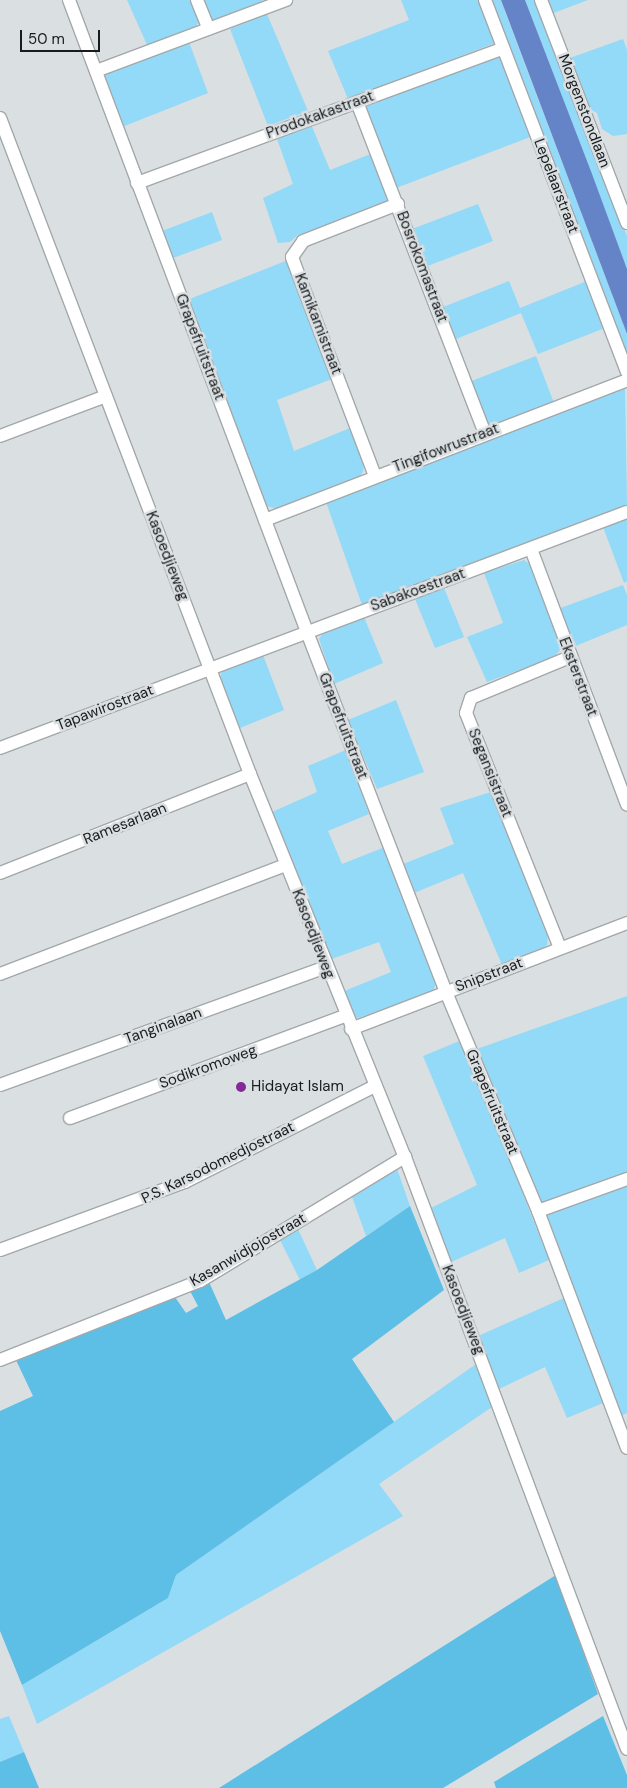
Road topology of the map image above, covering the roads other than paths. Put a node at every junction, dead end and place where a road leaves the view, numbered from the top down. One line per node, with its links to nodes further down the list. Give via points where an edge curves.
1 (69, 0): 8 (street, Grapefruitstraat)
2 (197, 0): 6 (street)
3 (286, 0): 6 (street)
4 (485, 0): 7 (street, Lepelaarstraat)
5 (541, 0): 13 (street, Morgenstondlaan)
6 (209, 29): 8 (street)
7 (503, 48): 9 (street, Prodokakastraat); 14 (street, Lepelaarstraat)
8 (96, 71): 11 (street, Grapefruitstraat)
9 (357, 102): 11 (street, Prodokakastraat); 12 (street, Bosrokomastraat)
10 (0, 118): 16 (street, Kasoedjieweg)
11 (137, 183): 21 (street, Grapefruitstraat)
12 (398, 204): 17 (street, Bosrokomastraat); 19 (street, Kamikamistraat, via 303,241 292,257)
13 (627, 223)
14 (627, 372)
15 (627, 380): 17 (street, Tingifowrustraat)
16 (106, 396): 18 (street); 25 (street, Kasoedjieweg)
17 (485, 433): 19 (street, Tingifowrustraat)
18 (0, 436)
19 (375, 476): 21 (street, Tingifowrustraat)
20 (627, 512): 22 (street, Sabakoestraat)
21 (265, 520): 23 (street, Grapefruitstraat)
22 (531, 549): 23 (street, Sabakoestraat); 24 (street, Eksterstraat)
23 (307, 632): 25 (street, Sabakoestraat); 35 (street, Grapefruitstraat)
24 (570, 657): 28 (street, Eksterstraat); 32 (street, Segansistraat, via 472,698 466,713)
25 (209, 667): 26 (street, Tapawirostraat); 27 (street, Kasoedjieweg)
26 (0, 748)
27 (250, 774): 29 (street, Kasoedjieweg); 30 (street, Ramesarlaan)
28 (627, 804)
29 (286, 865): 33 (street, Kasoedjieweg); 34 (street)
30 (0, 873)
31 (627, 923): 32 (street, Snipstraat)
32 (560, 948): 35 (street, Snipstraat)
33 (326, 967): 36 (street, Kasoedjieweg); 38 (street, Tanginalaan)
34 (0, 974)
35 (446, 992): 37 (street, Snipstraat); 43 (street, Grapefruitstraat)
36 (345, 1016): 37 (street, Kasoedjieweg); 40 (street, Sodikromoweg)
37 (351, 1029): 39 (street, Kasoedjieweg)
38 (0, 1085)
39 (375, 1086): 41 (street, Kasoedjieweg); 44 (street, P.S. Karsodomedjostraat, via 176,1186)
40 (70, 1118)
41 (405, 1157): 45 (street, Kasanwidjojostraat, via 200,1281); 47 (street, Kasoedjieweg)
42 (627, 1179): 43 (street)
43 (538, 1211): 46 (street, Grapefruitstraat)
44 (0, 1250)
45 (0, 1360)
46 (627, 1448)
47 (627, 1749)

